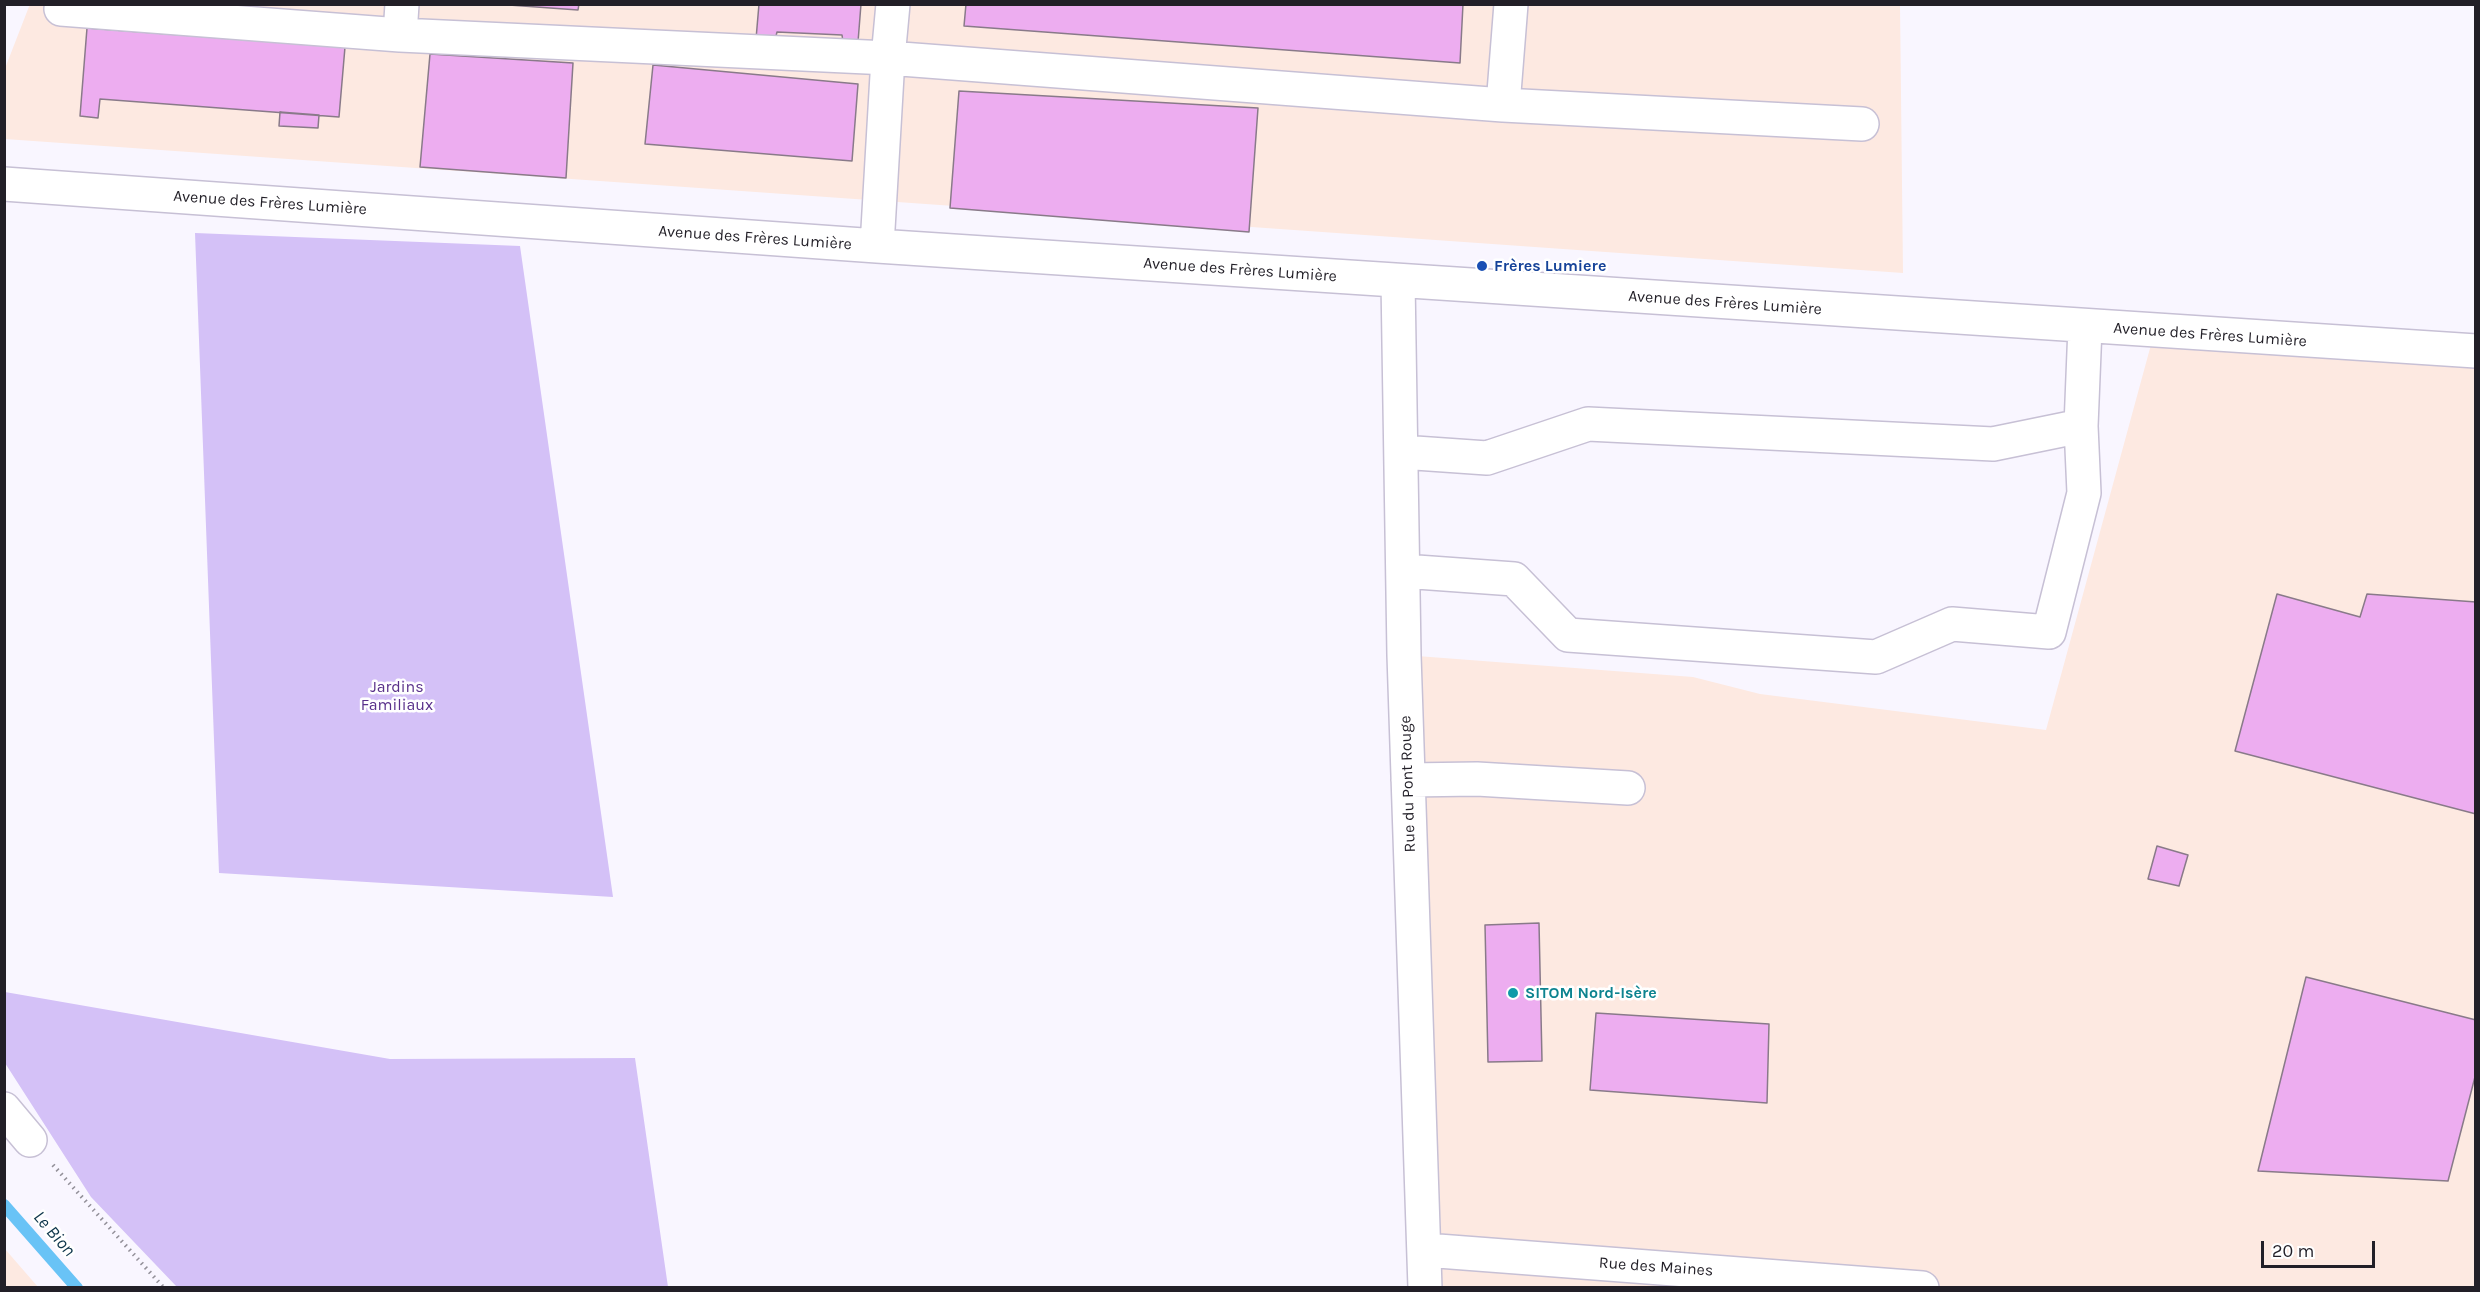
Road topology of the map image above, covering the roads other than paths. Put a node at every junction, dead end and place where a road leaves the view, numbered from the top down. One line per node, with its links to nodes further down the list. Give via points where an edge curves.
1 (64, 4): 4 (street, via 61,9)
2 (892, 4): 5 (street)
3 (1511, 4): 6 (street)
4 (401, 20): 5 (street)
5 (888, 58): 6 (street); 9 (street)
6 (1503, 105): 7 (street)
7 (1862, 124)
8 (4, 184): 9 (street, Avenue des Frères Lumière)
9 (877, 246): 10 (street, Avenue des Frères Lumière)
10 (1398, 281): 11 (street, Avenue des Frères Lumière); 14 (street, Rue du Pont Rouge)
11 (2085, 327): 12 (street, Avenue des Frères Lumière); 13 (street)
12 (2475, 351)
13 (2081, 426): 14 (street, via 1993,444 1588,424 1487,458); 15 (street, via 2084,493 2049,632 1952,624 1876,657 1568,635 1514,579)
14 (1401, 452): 15 (street, Rue du Pont Rouge)
15 (1402, 571): 16 (street, Rue du Pont Rouge)
16 (1408, 780): 17 (street, via 1477,778); 20 (street, Rue du Pont Rouge)
17 (1628, 788)
18 (4, 1109): 19 (street)
19 (30, 1140)
20 (1425, 1250): 21 (street, Rue du Pont Rouge); 22 (street, Rue des Maines)
21 (1425, 1287)
22 (1923, 1287)

